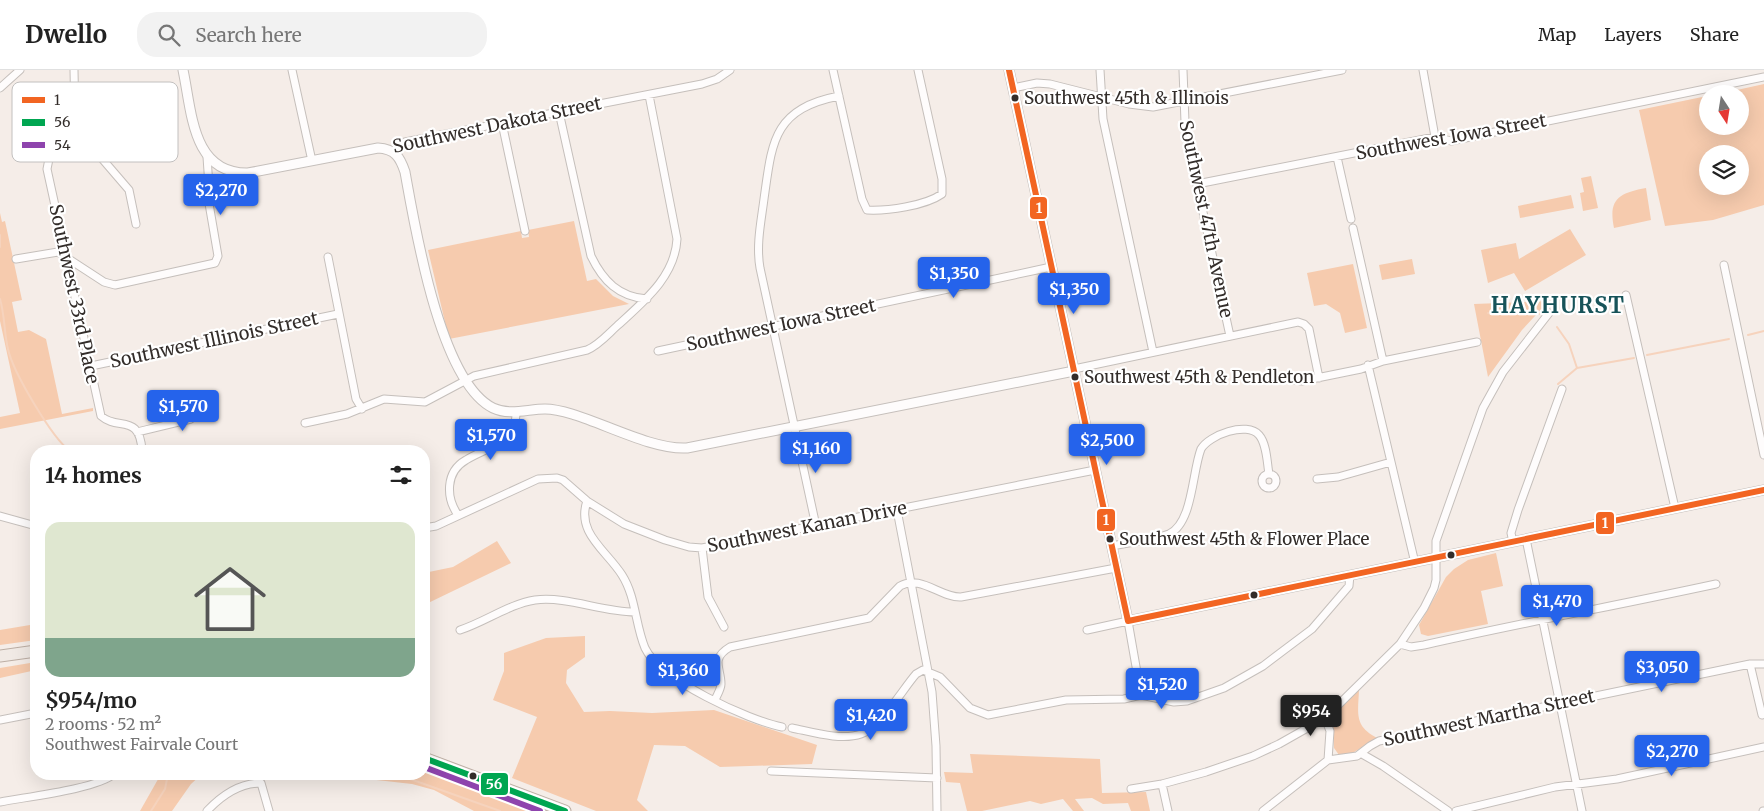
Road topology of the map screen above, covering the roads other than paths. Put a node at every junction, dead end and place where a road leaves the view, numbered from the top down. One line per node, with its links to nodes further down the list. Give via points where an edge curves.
1 (20, 70): 13 (street)
2 (183, 70): 23 (street, via 199,141)
3 (292, 70): 25 (street)
4 (730, 70): 15 (street, Southwest Dakota Street, via 710,82)
5 (833, 70): 16 (street)
6 (918, 70): 16 (street, via 942,184 942,194 929,200 889,210 867,210)
7 (1009, 70): 14 (street)
8 (1100, 70): 17 (street)
9 (1183, 70): 18 (street, Southwest 47th Avenue)
10 (1342, 70): 18 (street)
11 (1423, 70): 21 (street)
12 (1764, 77): 21 (street, Southwest Iowa Street, via 1458,140)
13 (0, 88)
14 (1013, 88): 17 (street, via 1050,84); 39 (street)
15 (649, 95): 19 (street, Southwest Dakota Street); 41 (street, via 677,239 665,276)
16 (839, 96): 44 (street, via 801,109 785,122 773,144 758,252)
17 (1100, 97): 18 (street, via 1148,107); 48 (street)
18 (1184, 102): 29 (street, Southwest 47th Avenue)
19 (559, 112): 20 (street, Southwest Dakota Street); 41 (street, via 591,256 598,271 627,296)
20 (502, 123): 22 (street, Southwest Dakota Street, via 405,142); 34 (street)
21 (1435, 136): 24 (street, Southwest Iowa Street)
22 (393, 151): 25 (street, Southwest Dakota Street, via 378,148); 54 (street, via 405,172 439,326)
23 (207, 157): 28 (street); 30 (street)
24 (1337, 157): 29 (street, Southwest Iowa Street); 31 (street)
25 (312, 161): 28 (street, Southwest Dakota Street)
26 (49, 162): 35 (street, Southwest 33rd Place)
27 (105, 162): 32 (street, via 129,190)
28 (240, 173): 30 (street, via 230,180)
29 (1197, 184): 45 (street, Southwest 47th Avenue)
30 (209, 186): 35 (street, via 206,198 218,256 211,265 115,285 104,282)
31 (1351, 219)
32 (136, 224)
33 (1353, 228): 49 (street)
34 (525, 231)
35 (65, 256): 37 (street, via 54,252); 51 (street, Southwest 33rd Place)
36 (328, 257): 43 (street)
37 (16, 259)
38 (1724, 265): 64 (street)
39 (1051, 267): 44 (street, Southwest Iowa Street); 52 (street)
40 (1626, 295): 71 (street)
41 (647, 298): 54 (street, via 593,348)
42 (1549, 313): 82 (street, via 1503,372 1483,408 1436,541)
43 (338, 314): 51 (street, Southwest Illinois Street); 58 (street, via 356,399)
44 (773, 327): 47 (street, Southwest Iowa Street); 61 (street)
45 (1230, 336): 48 (street); 53 (street, via 1298,322 1304,324 1309,329)
46 (1477, 342): 49 (street)
47 (658, 351)
48 (1153, 352): 52 (street)
49 (1383, 361): 50 (street)
50 (1368, 365): 53 (street); 65 (street)
51 (91, 366): 62 (street, Southwest 33rd Place, via 102,416 106,421 131,426)
52 (1074, 369): 61 (street); 66 (street)
53 (1319, 378): 55 (street)
54 (466, 380): 58 (street, via 425,402 384,399); 59 (street, via 489,405 502,411)
55 (1294, 380)
56 (1562, 389): 79 (street, via 1518,510 1511,533)
57 (197, 399): 62 (street, via 191,419)
58 (362, 409): 60 (street)
59 (516, 412): 61 (street, via 560,411 678,448); 73 (street, via 513,427 504,440 493,449 465,460 455,471 449,499)
60 (305, 423)
61 (795, 427): 76 (street)
62 (137, 432): 63 (street)
63 (140, 445)
64 (1764, 455)
65 (1391, 462): 68 (street, via 1338,477); 83 (street)
66 (1095, 470): 72 (street, Southwest Kanan Drive); 80 (street)
67 (1269, 474): 80 (street, via 1262,439 1255,431 1248,429 1214,437 1205,443 1199,454 1186,513 1177,528 1163,535)
68 (1318, 479)
69 (1764, 490): 71 (street)
70 (587, 501): 73 (street, Southwest Kanan Drive, via 563,480 542,478); 81 (street, Southwest Kanan Drive, via 624,524 689,548); 88 (street, via 582,514 591,537 629,586)
71 (1675, 508): 78 (street)
72 (897, 510): 76 (street, Southwest Kanan Drive); 86 (street)
73 (458, 515): 77 (street, Southwest Kanan Drive)
74 (0, 516): 75 (street)
75 (30, 524)
76 (816, 526): 81 (street, Southwest Kanan Drive)
77 (430, 527)
78 (1526, 539): 79 (street); 89 (street)
79 (1513, 542): 82 (street)
80 (1112, 546): 84 (street)
81 (702, 548): 91 (street, via 708,597)
82 (1437, 558): 83 (street); 94 (street, via 1431,596)
83 (1414, 563): 85 (street)
84 (1116, 568): 86 (street, via 961,597 948,596); 90 (street)
85 (1350, 575): 90 (street); 100 (street, via 1349,586 1312,629 1240,680 1187,701 1174,702)
86 (911, 582): 99 (street); 101 (street, via 900,586 869,618 730,647 717,663 721,685)
87 (1716, 584): 89 (street)
88 (635, 612): 92 (street, via 560,600 536,600); 101 (street, via 645,648 657,664 672,677)
89 (1542, 618): 94 (street, via 1424,645 1411,647); 102 (street)
90 (1128, 621): 93 (street); 100 (street)
91 (724, 627)
92 (460, 630)
93 (1087, 630)
94 (1400, 644): 105 (street)
95 (30, 652): 96 (main road)
96 (0, 656)
97 (1750, 664): 98 (street, Southwest Martha Street); 102 (street, Southwest Martha Street); 104 (street)
98 (1764, 664)
99 (929, 671): 100 (street, via 940,677 970,708 988,715 1066,700 1124,699); 108 (street, via 916,674 864,733 849,736); 114 (street)
100 (1141, 695)
101 (716, 700): 107 (street)
102 (1559, 702): 110 (street, Southwest Martha Street, via 1384,740); 117 (street)
103 (30, 714): 106 (street)
104 (1762, 715)
105 (1325, 718): 112 (street, via 1330,731); 116 (street, via 1253,756)
106 (0, 720)
107 (782, 727)
108 (792, 728)
109 (1764, 746): 117 (street, via 1617,779)
110 (1362, 754): 112 (street, Southwest Martha Street); 126 (street)
111 (430, 760): 122 (main road)
112 (1328, 760): 125 (street, Southwest Martha Street)
113 (771, 771): 114 (street)
114 (937, 778): 123 (street)
115 (105, 780): 119 (street)
116 (1162, 784): 118 (street); 124 (street)
117 (1576, 784): 127 (street); 128 (street)
118 (1131, 789)
119 (0, 802)
120 (207, 811): 121 (street, via 237,789 261,783)
121 (269, 811)
122 (565, 811)
123 (937, 811)
124 (1168, 811)
125 (1264, 811)
126 (1448, 811)
127 (1456, 811)
128 (1582, 811)

